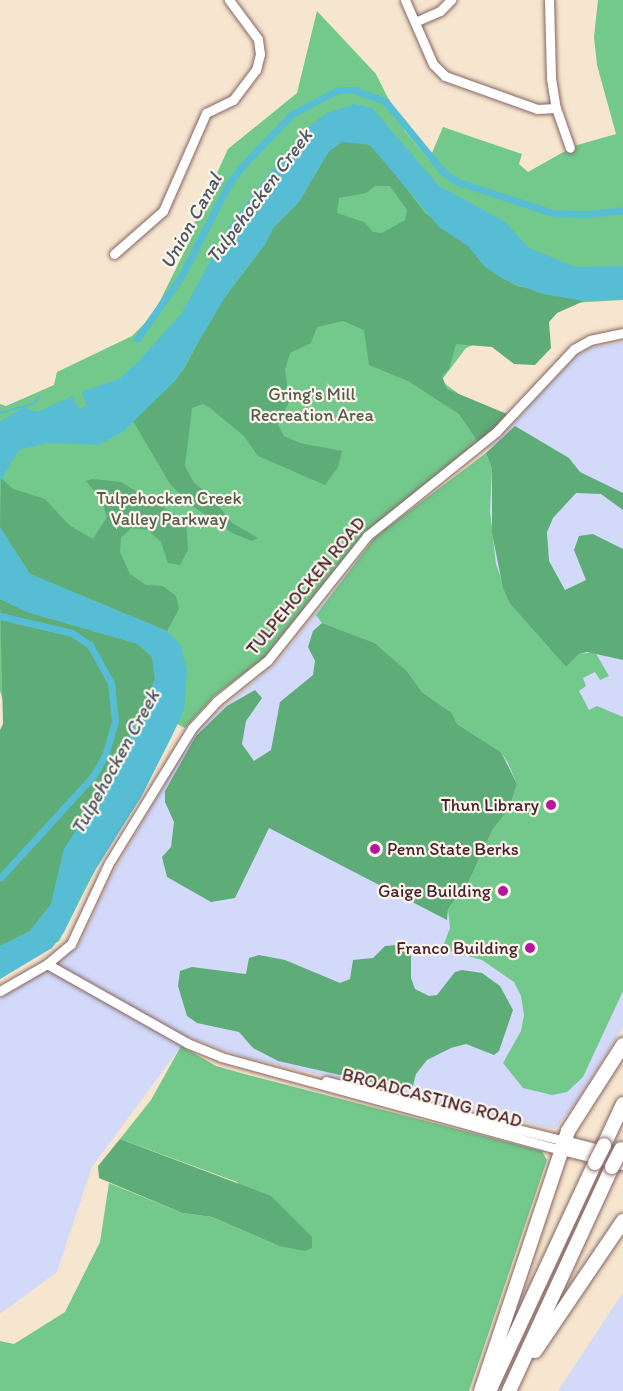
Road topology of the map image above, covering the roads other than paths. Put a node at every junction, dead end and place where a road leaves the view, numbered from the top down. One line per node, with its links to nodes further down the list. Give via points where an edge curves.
1 (229, 0): 8 (street, via 255,32 259,62 237,96 206,113 163,211)
2 (405, 0): 5 (street)
3 (452, 0): 5 (street, via 440,11)
4 (549, 0): 6 (street, via 548,44)
5 (415, 22): 6 (street, via 433,64 445,76 537,109)
6 (556, 108): 7 (street)
7 (570, 148)
8 (114, 254)
9 (623, 333): 10 (street, TULPEHOCKEN ROAD, via 590,340 574,349 496,432 380,523 268,660 198,720 109,863 77,935)
10 (46, 964): 11 (street, TULPEHOCKEN ROAD); 14 (street, BROADCASTING ROAD, via 187,1043 233,1061 374,1091)
11 (0, 991)
12 (623, 1045): 14 (highway)
13 (623, 1104): 19 (highway, bridge)
14 (564, 1145): 15 (main road, BROADCASTING ROAD); 16 (main road, BROADCASTING ROAD); 18 (highway)
15 (622, 1150): 16 (highway, bridge)
16 (618, 1166): 20 (highway)
17 (623, 1221): 20 (highway)
18 (481, 1391)
19 (489, 1391)
20 (510, 1391)

